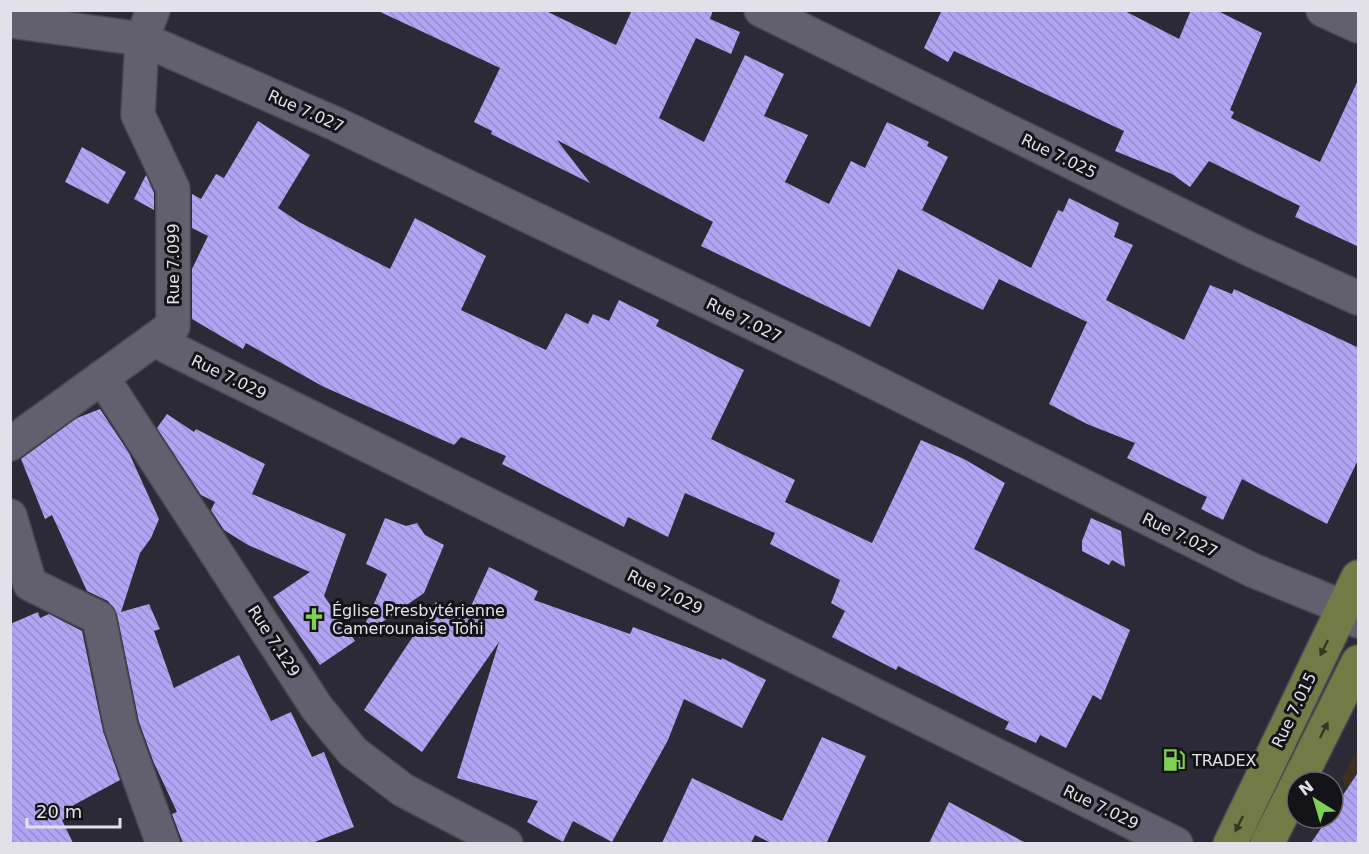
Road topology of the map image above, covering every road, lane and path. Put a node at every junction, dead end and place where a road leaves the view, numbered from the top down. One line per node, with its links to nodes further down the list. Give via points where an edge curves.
1 (761, 10): 6 (street, Rue 7.025, via 1247,248)
2 (1323, 10): 5 (street)
3 (10, 21): 4 (street)
4 (148, 25): 7 (street, Rue 7.099, via 138,115 173,189 173,326); 12 (street, Rue 7.027, via 336,124 844,368 1252,570)
5 (1359, 26)
6 (1359, 298)
7 (154, 340): 8 (street, Rue 7.099); 18 (street, Rue 7.029)
8 (102, 377): 9 (street, Rue 7.099); 17 (street, Rue 7.129, via 317,708 353,752 403,790)
9 (10, 444)
10 (10, 516): 16 (street, via 30,584 99,618 121,727)
11 (1359, 577): 12 (main road, Rue 7.015)
12 (1351, 614): 19 (main road, Rue 7.015, one-way to 19)
13 (1359, 662): 14 (main road, one-way to 13)
14 (1304, 770)
15 (1285, 807): 20 (main road)
16 (163, 843)
17 (506, 843)
18 (1176, 843)
19 (1230, 843)
20 (1267, 843)

